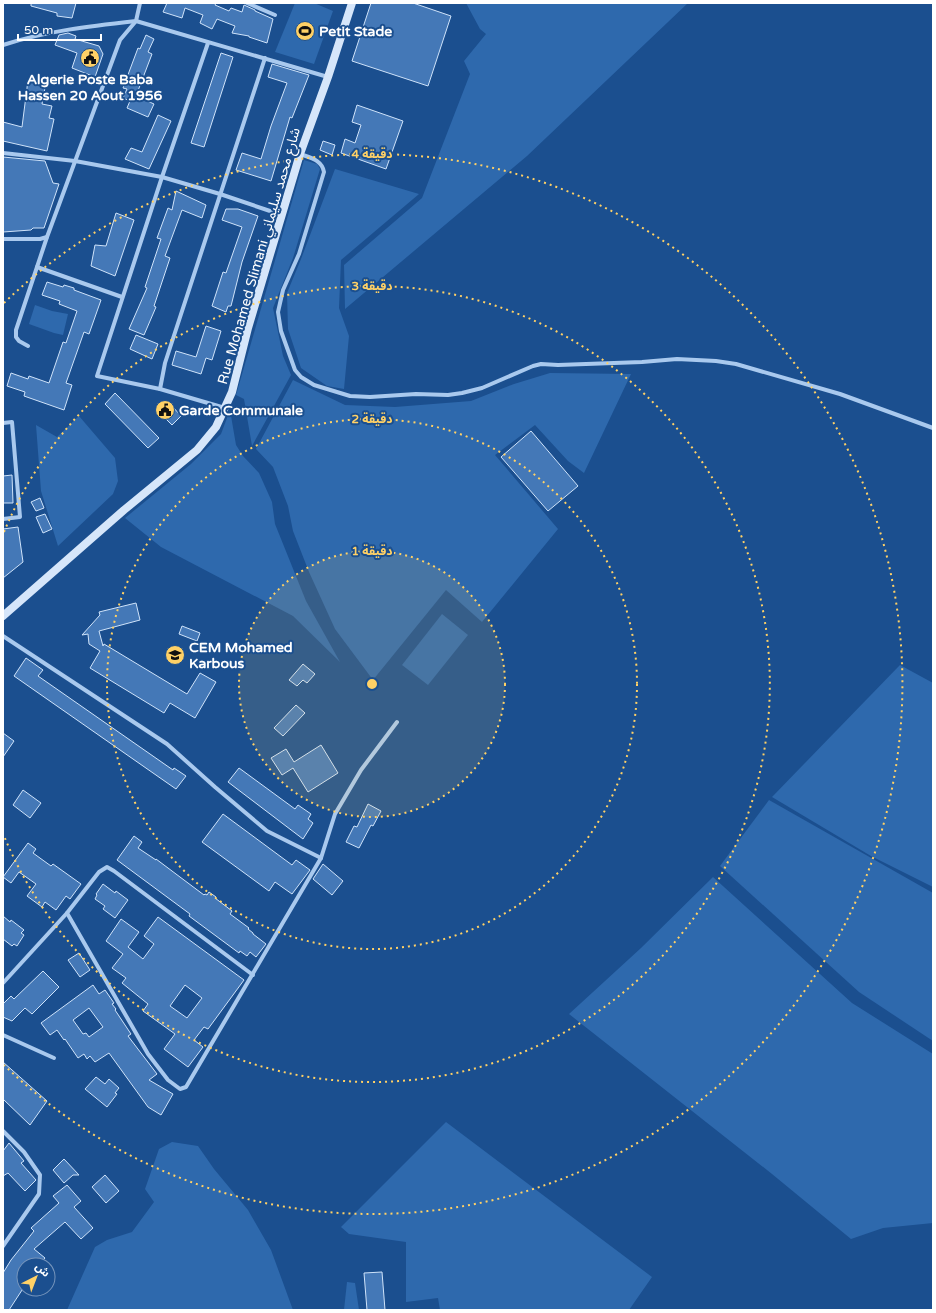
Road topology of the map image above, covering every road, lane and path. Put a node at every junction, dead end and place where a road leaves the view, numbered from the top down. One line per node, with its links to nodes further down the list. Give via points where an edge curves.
1 (140, 3): 5 (street)
2 (248, 3): 4 (street)
3 (352, 3): 9 (street, Rue Mohamed Slimani شارع محمد سليماني)
4 (275, 15)
5 (136, 21): 6 (street); 7 (street, via 61,30); 12 (street, via 120,40)
6 (208, 43): 8 (street); 13 (street)
7 (3, 45)
8 (265, 58): 9 (street); 14 (street)
9 (328, 77): 11 (street, Rue Mohamed Slimani شارع محمد سليماني)
10 (3, 153): 12 (street)
11 (300, 154): 15 (street, Rue Mohamed Slimani شارع محمد سليماني); 24 (street, via 320,163 324,172 297,260 283,290 278,312 281,331 295,370 314,385 357,397 399,394 448,395 482,388 541,364 696,360 756,369 840,394)
12 (75, 161): 13 (street); 16 (street)
13 (162, 177): 14 (street); 19 (street)
14 (220, 194): 15 (street); 21 (street, via 165,363)
15 (282, 215): 22 (street, Rue Mohamed Slimani شارع محمد سليماني, via 248,328 232,392)
16 (47, 237): 17 (street); 18 (street)
17 (3, 239)
18 (37, 267): 19 (street); 20 (street, via 16,330 16,338)
19 (122, 297): 21 (street, via 97,376)
20 (28, 346)
21 (160, 389): 22 (street)
22 (225, 408): 26 (street, Rue Mohamed Slimani شارع محمد سليماني, via 216,426 197,450)
23 (3, 423): 25 (street, via 12,422 20,517)
24 (933, 428)
25 (3, 519)
26 (3, 616)
27 (3, 636): 29 (street, via 167,744 267,831)
28 (397, 722): 29 (street, via 361,770 335,814)
29 (321, 858): 31 (street)
30 (67, 913): 31 (street, via 99,872 107,867); 31 (street, via 148,1054 168,1080 180,1089 186,1087); 32 (street)
31 (253, 974)
32 (3, 983)
33 (3, 1035): 34 (street)
34 (54, 1058)
35 (3, 1132): 36 (street, via 24,1152 40,1175 39,1194)
36 (3, 1246)

